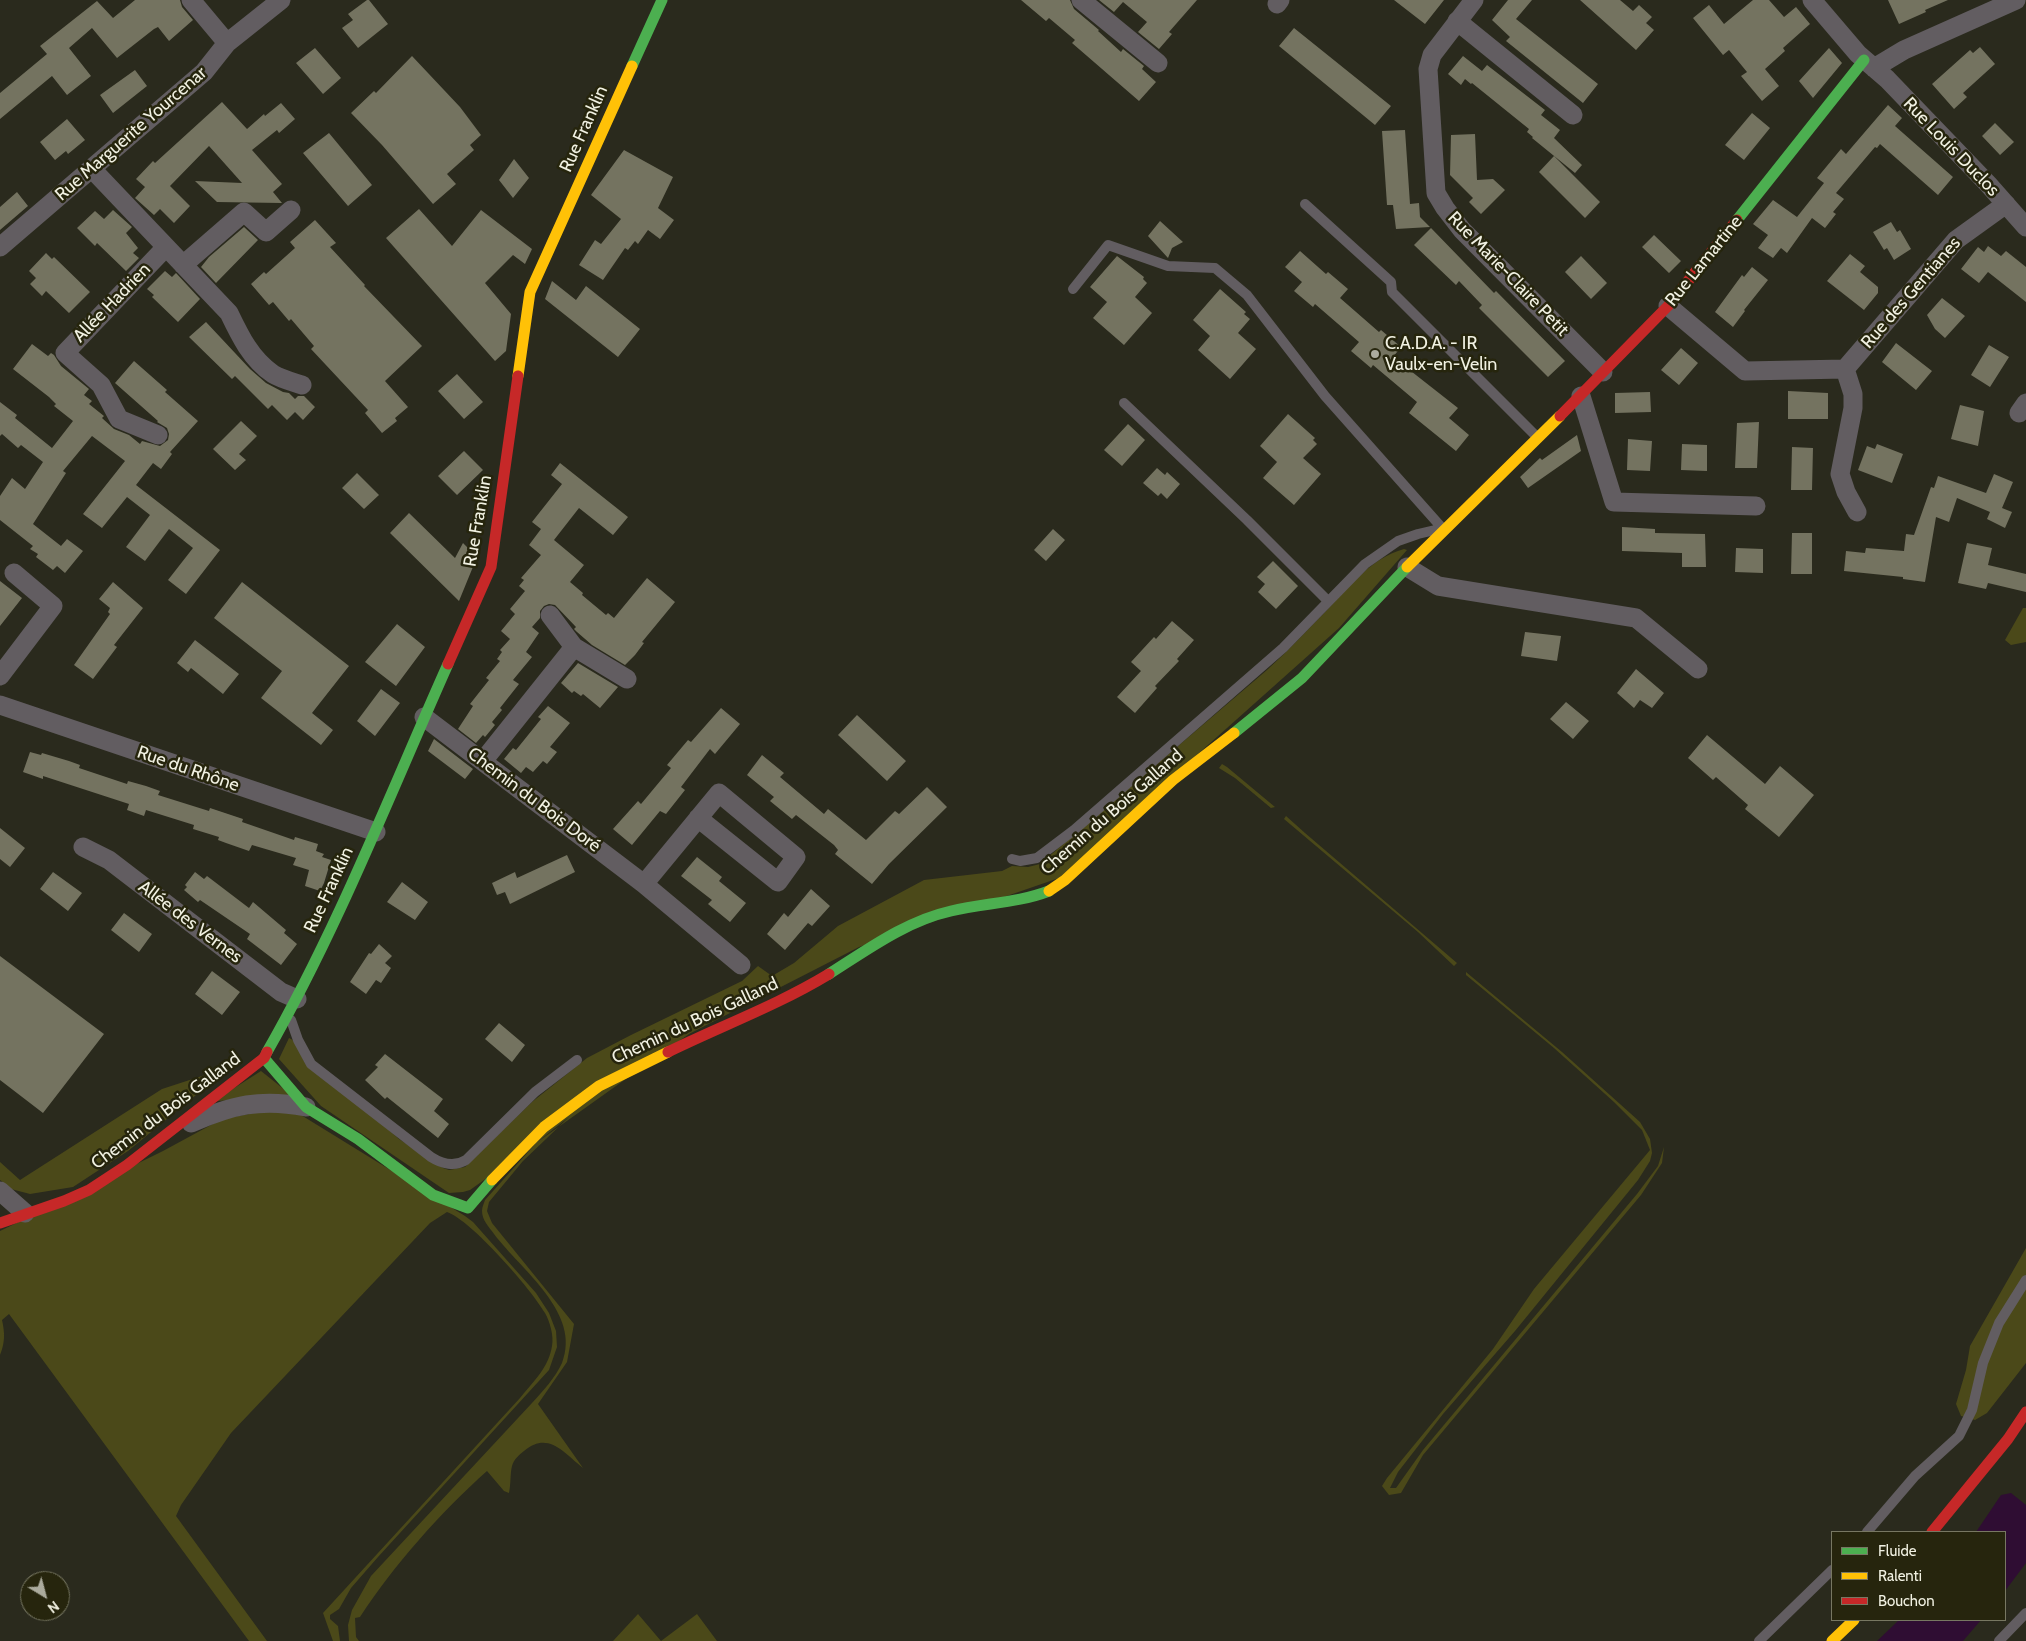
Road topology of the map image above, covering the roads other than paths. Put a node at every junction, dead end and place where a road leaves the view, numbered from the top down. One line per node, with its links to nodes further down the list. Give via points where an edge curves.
1 (191, 0): 9 (street)
2 (281, 0): 9 (street, Rue Marguerite Yourcenar)
3 (662, 0): 42 (main road, Rue Franklin, via 530,292 491,567)
4 (1081, 0): 10 (street)
5 (1474, 0): 8 (street, Rue Marie-Claire Petit)
6 (1812, 0): 11 (street, Rue Louis Duclos)
7 (2015, 0): 11 (street, Rue Lamartine)
8 (1457, 21): 12 (street); 24 (street, Rue Marie-Claire Petit, via 1432,55 1428,70 1436,193 1462,230)
9 (227, 43): 13 (street, Rue Marguerite Yourcenar, via 204,72)
10 (1158, 63)
11 (1869, 64): 15 (street, Rue Louis Duclos); 22 (main road, Rue Lamartine)
12 (1573, 115)
13 (92, 169): 18 (street, Rue Marguerite Yourcenar); 19 (street)
14 (1305, 204): 29 (lane, via 1391,282 1392,292)
15 (2006, 204): 17 (street, Rue Louis Duclos); 23 (street, Rue des Gentianes, via 1956,240)
16 (291, 210): 20 (street, via 266,232 244,212)
17 (2026, 228)
18 (0, 247)
19 (166, 247): 20 (street); 28 (street, Allée Hadrien, via 65,353 101,384 119,419)
20 (183, 265): 25 (street, via 229,313 241,340 257,360 274,375)
21 (1073, 289): 32 (lane, via 1108,245 1168,266 1215,268 1247,295 1325,396)
22 (1668, 306): 23 (street, via 1745,370); 24 (main road, Rue Lamartine)
23 (1845, 369): 31 (street, via 1853,408 1840,474)
24 (1603, 372): 26 (main road, Rue Lamartine)
25 (302, 385)
26 (1581, 396): 29 (main road, Rue Lamartine); 30 (street, via 1614,502)
27 (1124, 403): 35 (lane)
28 (158, 435)
29 (1537, 437): 32 (main road, Rue Lamartine)
30 (1756, 506)
31 (1857, 512)
32 (1443, 529): 33 (main road, Rue Lamartine); 35 (lane, via 1418,534 1382,551)
33 (1407, 567): 38 (street, via 1438,586 1636,618); 53 (main road, Chemin du Bois Galland, via 1287,692 1173,780 1058,886 1031,898 950,910 913,924 798,993 685,1043 600,1086 544,1127 468,1208 433,1194 358,1139)
34 (14, 573): 39 (street, via 53,606)
35 (1328, 602): 47 (lane, via 1265,664 1068,834 1037,858)
36 (550, 614): 37 (street)
37 (574, 647): 40 (street); 43 (street)
38 (1698, 669)
39 (0, 676)
40 (627, 679)
41 (0, 706): 45 (street, Rue du Rhône)
42 (424, 717): 43 (street, Chemin du Bois Doré); 45 (main road, Rue Franklin)
43 (483, 761): 48 (street, Chemin du Bois Doré)
44 (698, 818): 44 (street, via 719,793 796,857 778,882); 48 (street)
45 (376, 832): 50 (main road, Rue Franklin)
46 (83, 847): 50 (street, Allée des Vernes, via 109,860 281,992)
47 (1012, 859)
48 (644, 884): 49 (street, Chemin du Bois Doré)
49 (741, 965)
50 (293, 1007): 51 (main road, Rue Franklin); 52 (lane, via 298,1040 311,1064 431,1157 445,1164 466,1160 535,1092)
51 (264, 1058): 53 (main road, Chemin du Bois Galland); 54 (main road, Chemin du Bois Galland)
52 (577, 1060)
53 (306, 1107): 54 (street, via 248,1104)
54 (173, 1130): 56 (main road, Chemin du Bois Galland, via 89,1190)
55 (0, 1191): 56 (street)
56 (25, 1214): 57 (main road, Chemin du Bois Galland)
57 (0, 1223)
58 (2026, 1280): 60 (lane, via 1999,1323 1983,1363 1972,1410 1959,1436 1915,1476)
59 (2026, 1412): 61 (main road)
60 (1868, 1531)
61 (1933, 1531)
62 (1831, 1571): 65 (lane)
63 (2026, 1613): 67 (lane)
64 (1853, 1621): 66 (main road)
65 (1759, 1641)
66 (1832, 1641)
67 (1999, 1641)

